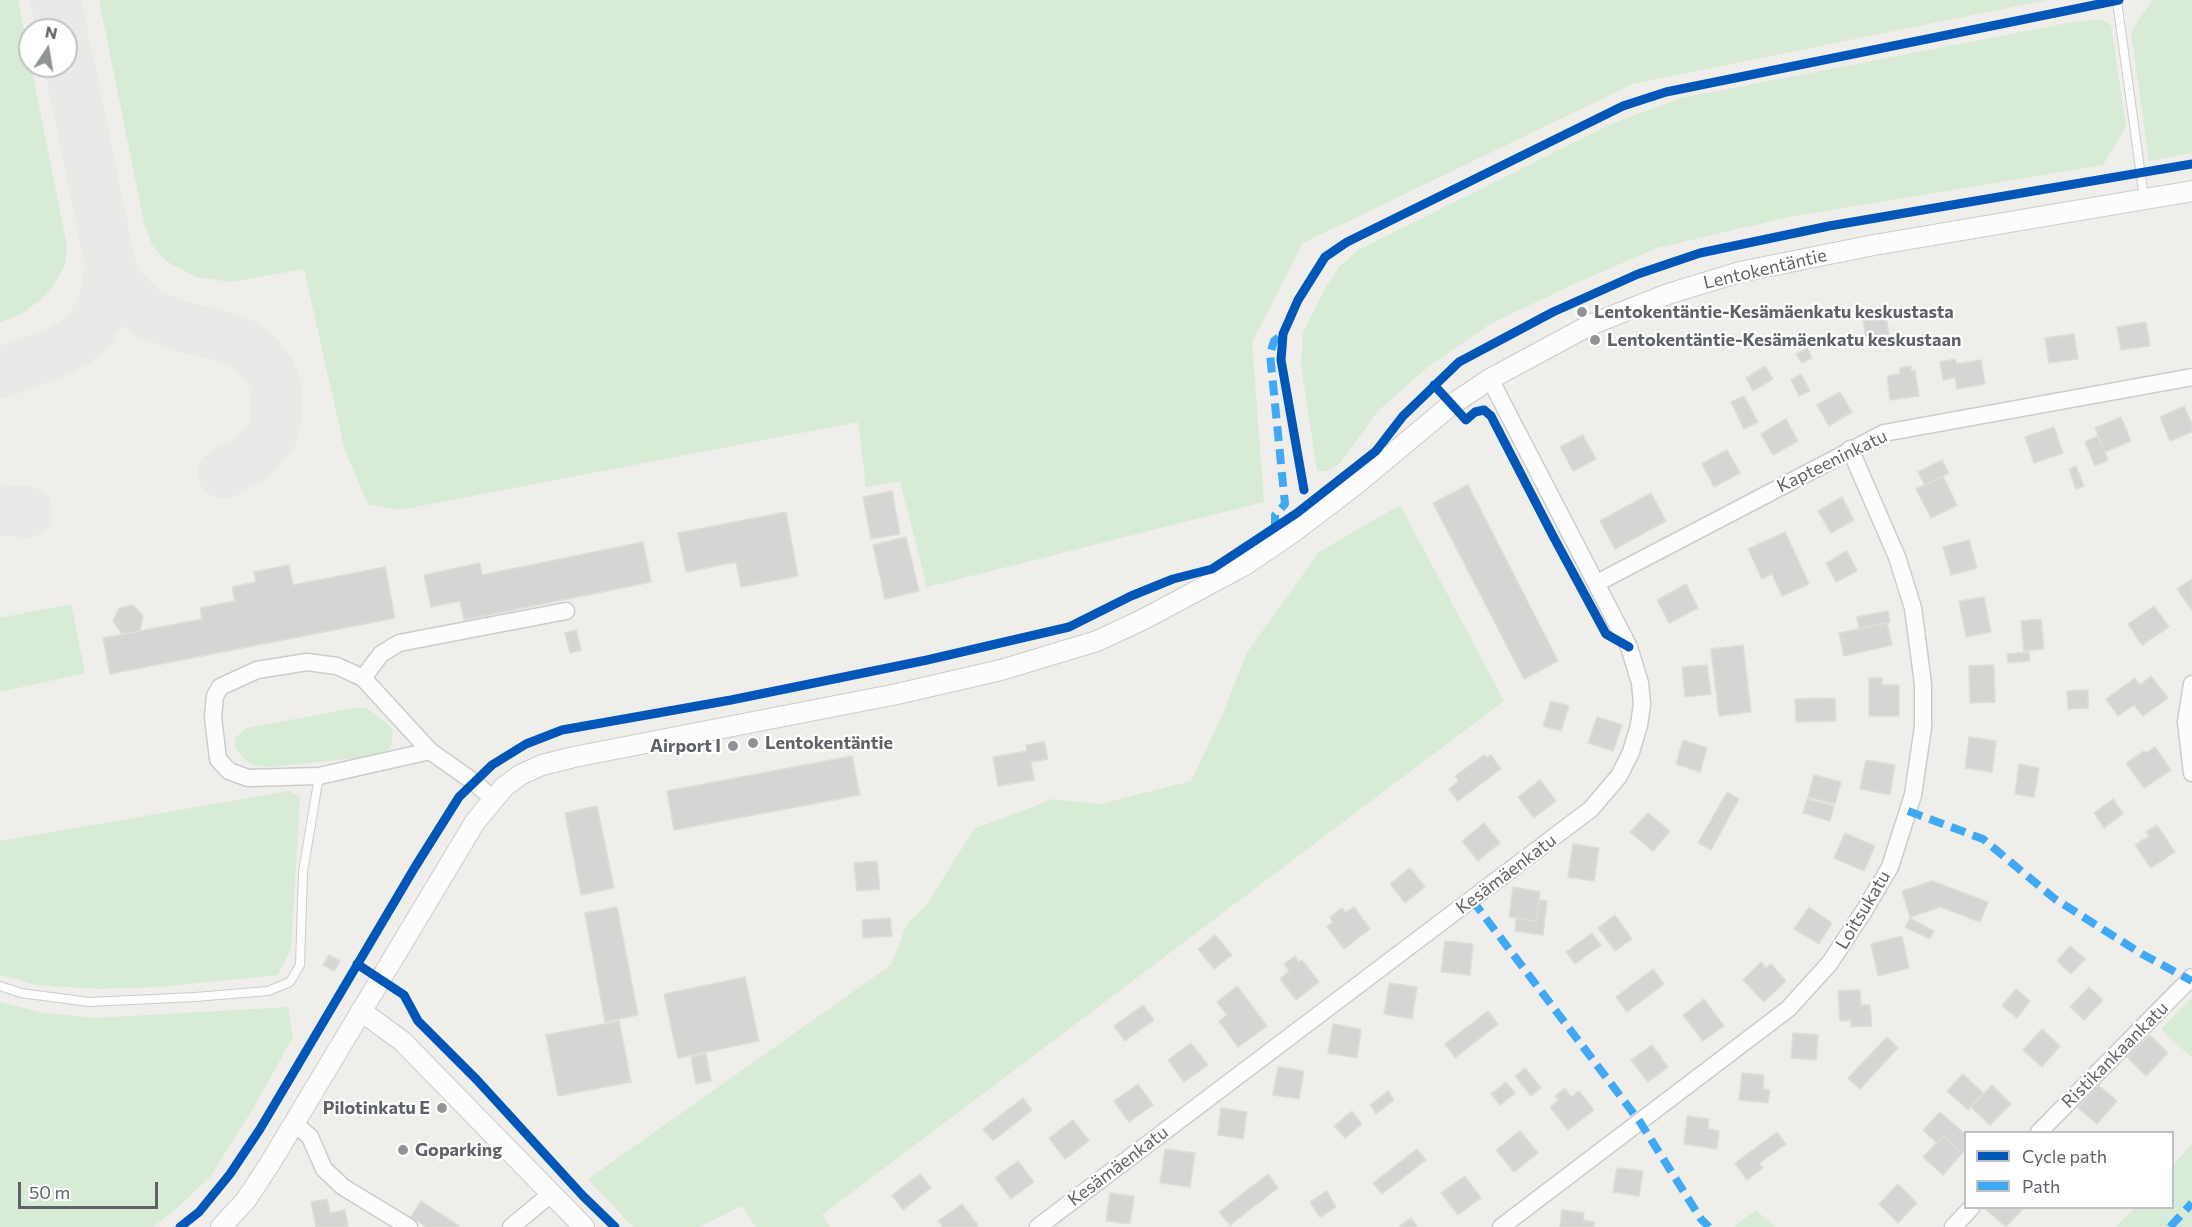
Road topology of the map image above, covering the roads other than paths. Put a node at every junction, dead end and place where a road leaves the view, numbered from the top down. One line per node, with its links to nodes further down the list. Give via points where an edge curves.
1 (2117, 1): 3 (lane)
2 (2192, 190): 3 (street, Lentokentäntie)
3 (2144, 198): 5 (street, Lentokentäntie, via 1740,272 1668,294 1590,325)
4 (2192, 377): 6 (street, Kapteeninkatu, via 1884,433)
5 (1490, 379): 7 (street, Kesämäenkatu); 14 (street, Lentokentäntie, via 1245,565 1097,641 1001,670 897,694 553,762 520,775)
6 (1851, 449): 7 (street, Kapteeninkatu); 27 (street, Loitsukatu, via 1897,557 1913,608 1923,684 1923,727 1913,795 1890,867 1829,964 1788,1009)
7 (1597, 583): 26 (street, Kesämäenkatu, via 1629,647 1642,704 1627,760 1592,809)
8 (566, 611): 9 (street, via 399,643 381,654)
9 (363, 678): 11 (street); 13 (street, via 338,666 307,662 257,670 220,687 215,696 213,717 219,759 229,771 248,778)
10 (2192, 684): 12 (street, via 2186,722)
11 (430, 751): 13 (street); 14 (street)
12 (2192, 773)
13 (319, 776): 16 (lane, via 303,872 300,964 290,982 268,991 89,1002 21,993)
14 (493, 799): 17 (street, Lentokentäntie, via 470,830)
15 (2192, 977): 19 (street, Ristikankaankatu)
16 (0, 986)
17 (361, 1011): 18 (street, Lentokentäntie); 20 (street, via 402,1041)
18 (294, 1123): 22 (street, Lentokentäntie, via 246,1200); 23 (street, via 310,1137 324,1169 337,1181)
19 (2040, 1131)
20 (552, 1193): 24 (street); 25 (street)
21 (1970, 1209): 28 (street)
22 (221, 1227)
23 (409, 1227)
24 (511, 1227)
25 (584, 1227)
26 (1038, 1227)
27 (1501, 1227)
28 (1953, 1227)

